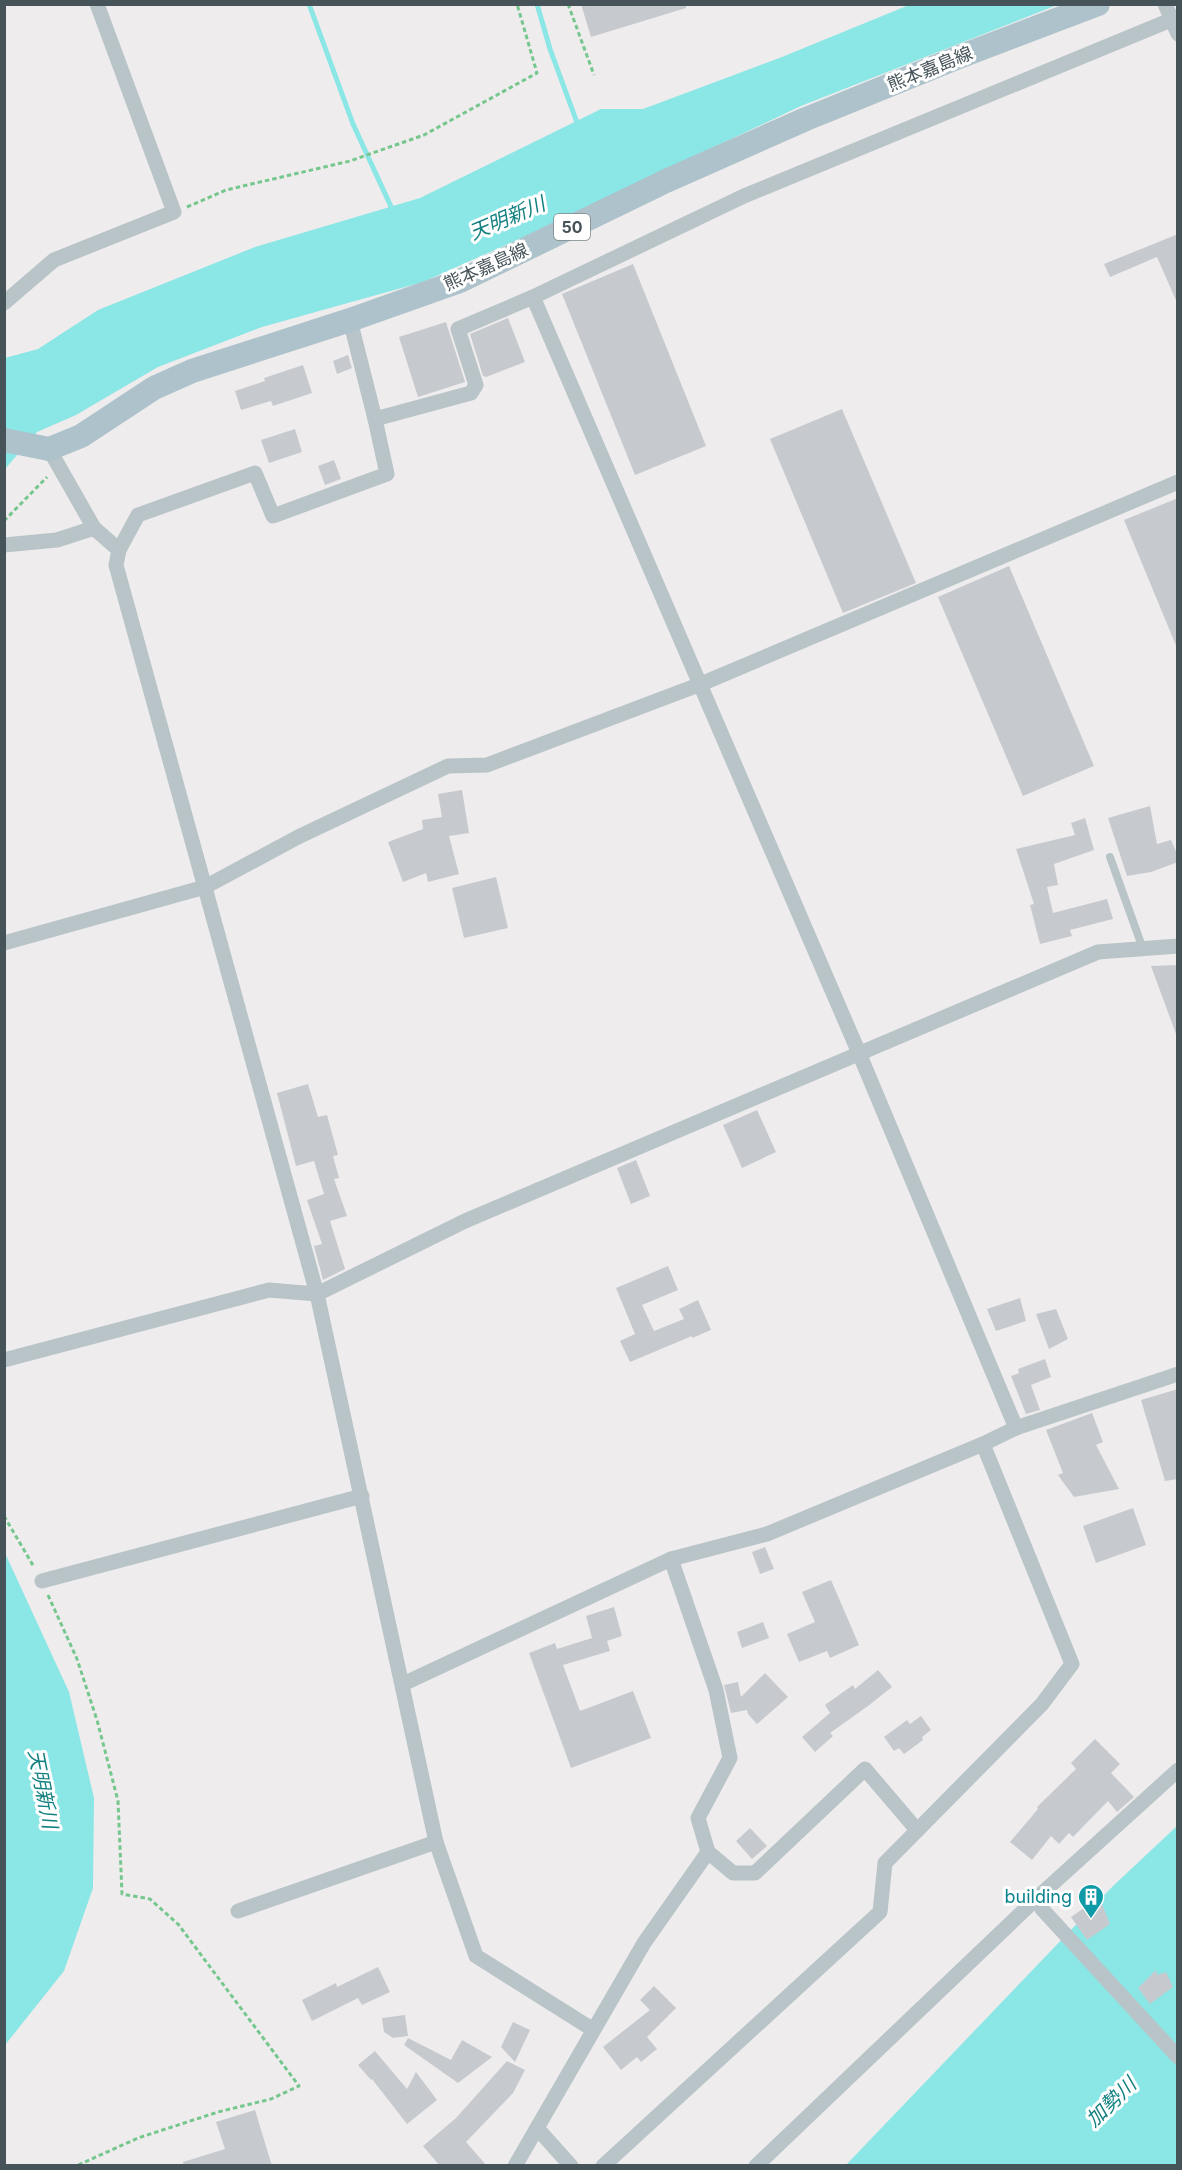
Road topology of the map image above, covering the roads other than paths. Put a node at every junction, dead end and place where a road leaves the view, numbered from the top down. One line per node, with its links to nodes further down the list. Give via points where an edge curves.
1 (97, 4): 6 (street, via 174,212 54,260)
2 (1098, 4): 7 (main road, 熊本嘉島線 / 50, via 806,119 666,181 460,282)
3 (1171, 13): 4 (street); 5 (street, via 744,196)
4 (1178, 34)
5 (533, 297): 8 (street, via 458,329 476,385 471,393); 15 (street)
6 (4, 303)
7 (350, 320): 8 (street); 10 (main road, 熊本嘉島線 / 50, via 192,371 154,388)
8 (375, 418): 14 (street, via 387,474 273,516 255,473 138,515)
9 (4, 440): 10 (main road)
10 (54, 457): 12 (street)
11 (1178, 482): 15 (street)
12 (94, 528): 13 (street, via 57,540); 14 (street)
13 (4, 545)
14 (119, 550): 17 (street, via 116,565)
15 (701, 684): 17 (street, via 487,765 448,766 298,837); 21 (street)
16 (1110, 857): 20 (lane)
17 (205, 888): 18 (street); 22 (street)
18 (4, 943)
19 (1178, 946): 20 (street)
20 (1143, 949): 21 (street, via 1098,952)
21 (860, 1053): 22 (street, via 465,1221); 25 (street)
22 (317, 1294): 23 (street, via 269,1290); 27 (street)
23 (4, 1360)
24 (1178, 1374): 25 (street)
25 (1016, 1428): 26 (street)
26 (983, 1444): 28 (street, via 767,1534); 32 (street, via 1072,1664 1042,1704)
27 (362, 1496): 29 (street); 30 (street)
28 (671, 1558): 30 (street); 34 (street, via 716,1690 730,1758 698,1818)
29 (42, 1581)
30 (403, 1684): 33 (street)
31 (1178, 1770): 35 (street)
32 (917, 1830): 34 (street, via 865,1769 755,1873 733,1873); 42 (street, via 885,1863 880,1912)
33 (436, 1842): 36 (street); 37 (street, via 476,1956)
34 (708, 1852): 37 (street, via 644,1943)
35 (1041, 1903): 38 (street); 43 (street)
36 (238, 1911)
37 (592, 2029): 39 (street)
38 (1178, 2057)
39 (537, 2128): 40 (street); 41 (street)
40 (515, 2166)
41 (571, 2166)
42 (603, 2166)
43 (756, 2166)

